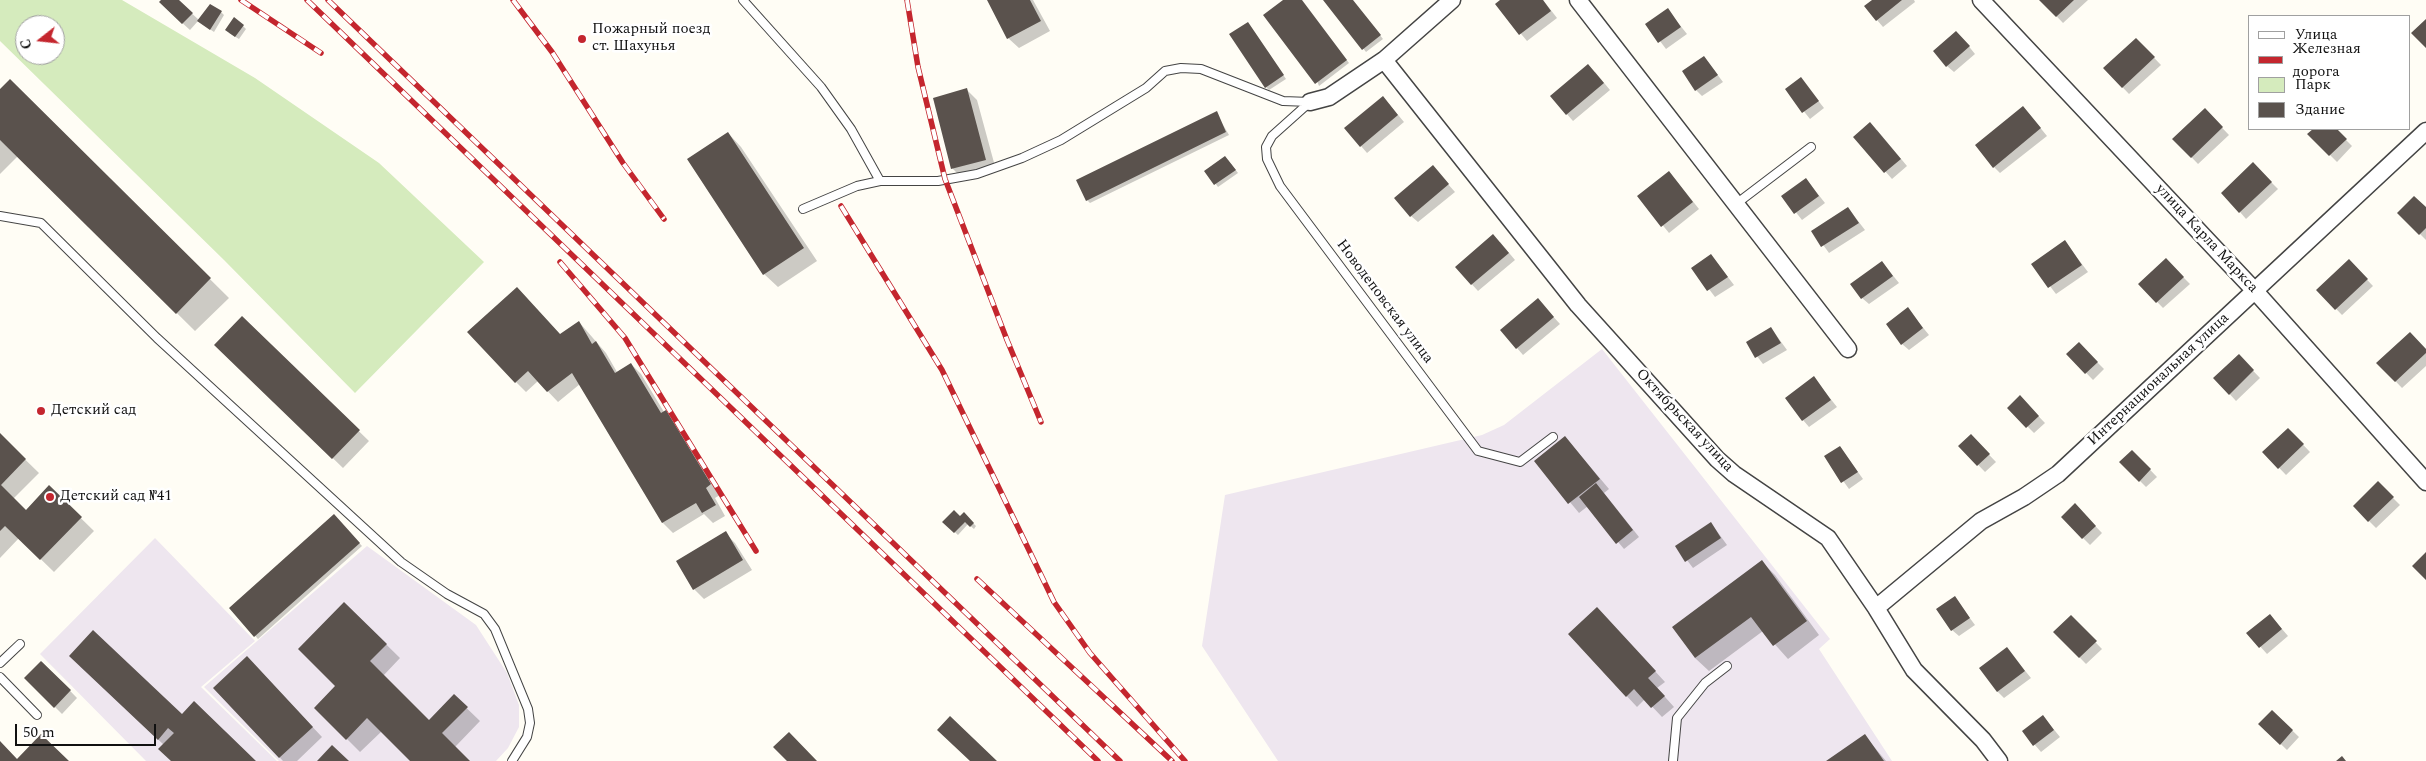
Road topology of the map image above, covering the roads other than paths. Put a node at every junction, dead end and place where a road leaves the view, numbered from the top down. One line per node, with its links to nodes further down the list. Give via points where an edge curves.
1 (743, 0): 9 (lane, via 821,87 851,129)
2 (1452, 0): 5 (street)
3 (1578, 0): 10 (street)
4 (1981, 0): 13 (street, улица Карла Маркса)
5 (1384, 60): 6 (street, via 1336,93); 17 (street, Октябрьская улица, via 1578,305 1717,459 1828,538)
6 (1310, 102): 9 (lane, via 1283,101 1201,69 1181,68 1165,71 1146,88 1061,140 1022,158 976,174 938,181); 15 (lane, Новодеповская улица, via 1272,136 1266,147 1268,164 1280,186 1478,451 1520,462)
7 (2426, 131): 13 (street, Интернациональная улица)
8 (1811, 147): 10 (lane)
9 (880, 181): 11 (lane, via 856,186)
10 (1736, 204): 14 (street)
11 (803, 209)
12 (0, 216): 23 (lane, via 41,223 156,338 401,562 447,594 484,614 495,629 528,709 527,737)
13 (2255, 291): 16 (street, улица Карла Маркса); 17 (street, Интернациональная улица, via 2058,474 1981,521)
14 (1848, 349)
15 (1553, 437)
16 (2426, 482)
17 (1876, 608): 25 (street, Октябрьская улица, via 1914,670 1983,740)
18 (20, 644): 19 (lane)
19 (0, 663)
20 (1727, 666): 24 (lane, via 1705,683 1677,718)
21 (0, 676): 22 (lane)
22 (37, 715)
23 (512, 761)
24 (1673, 761)
25 (1999, 761)

